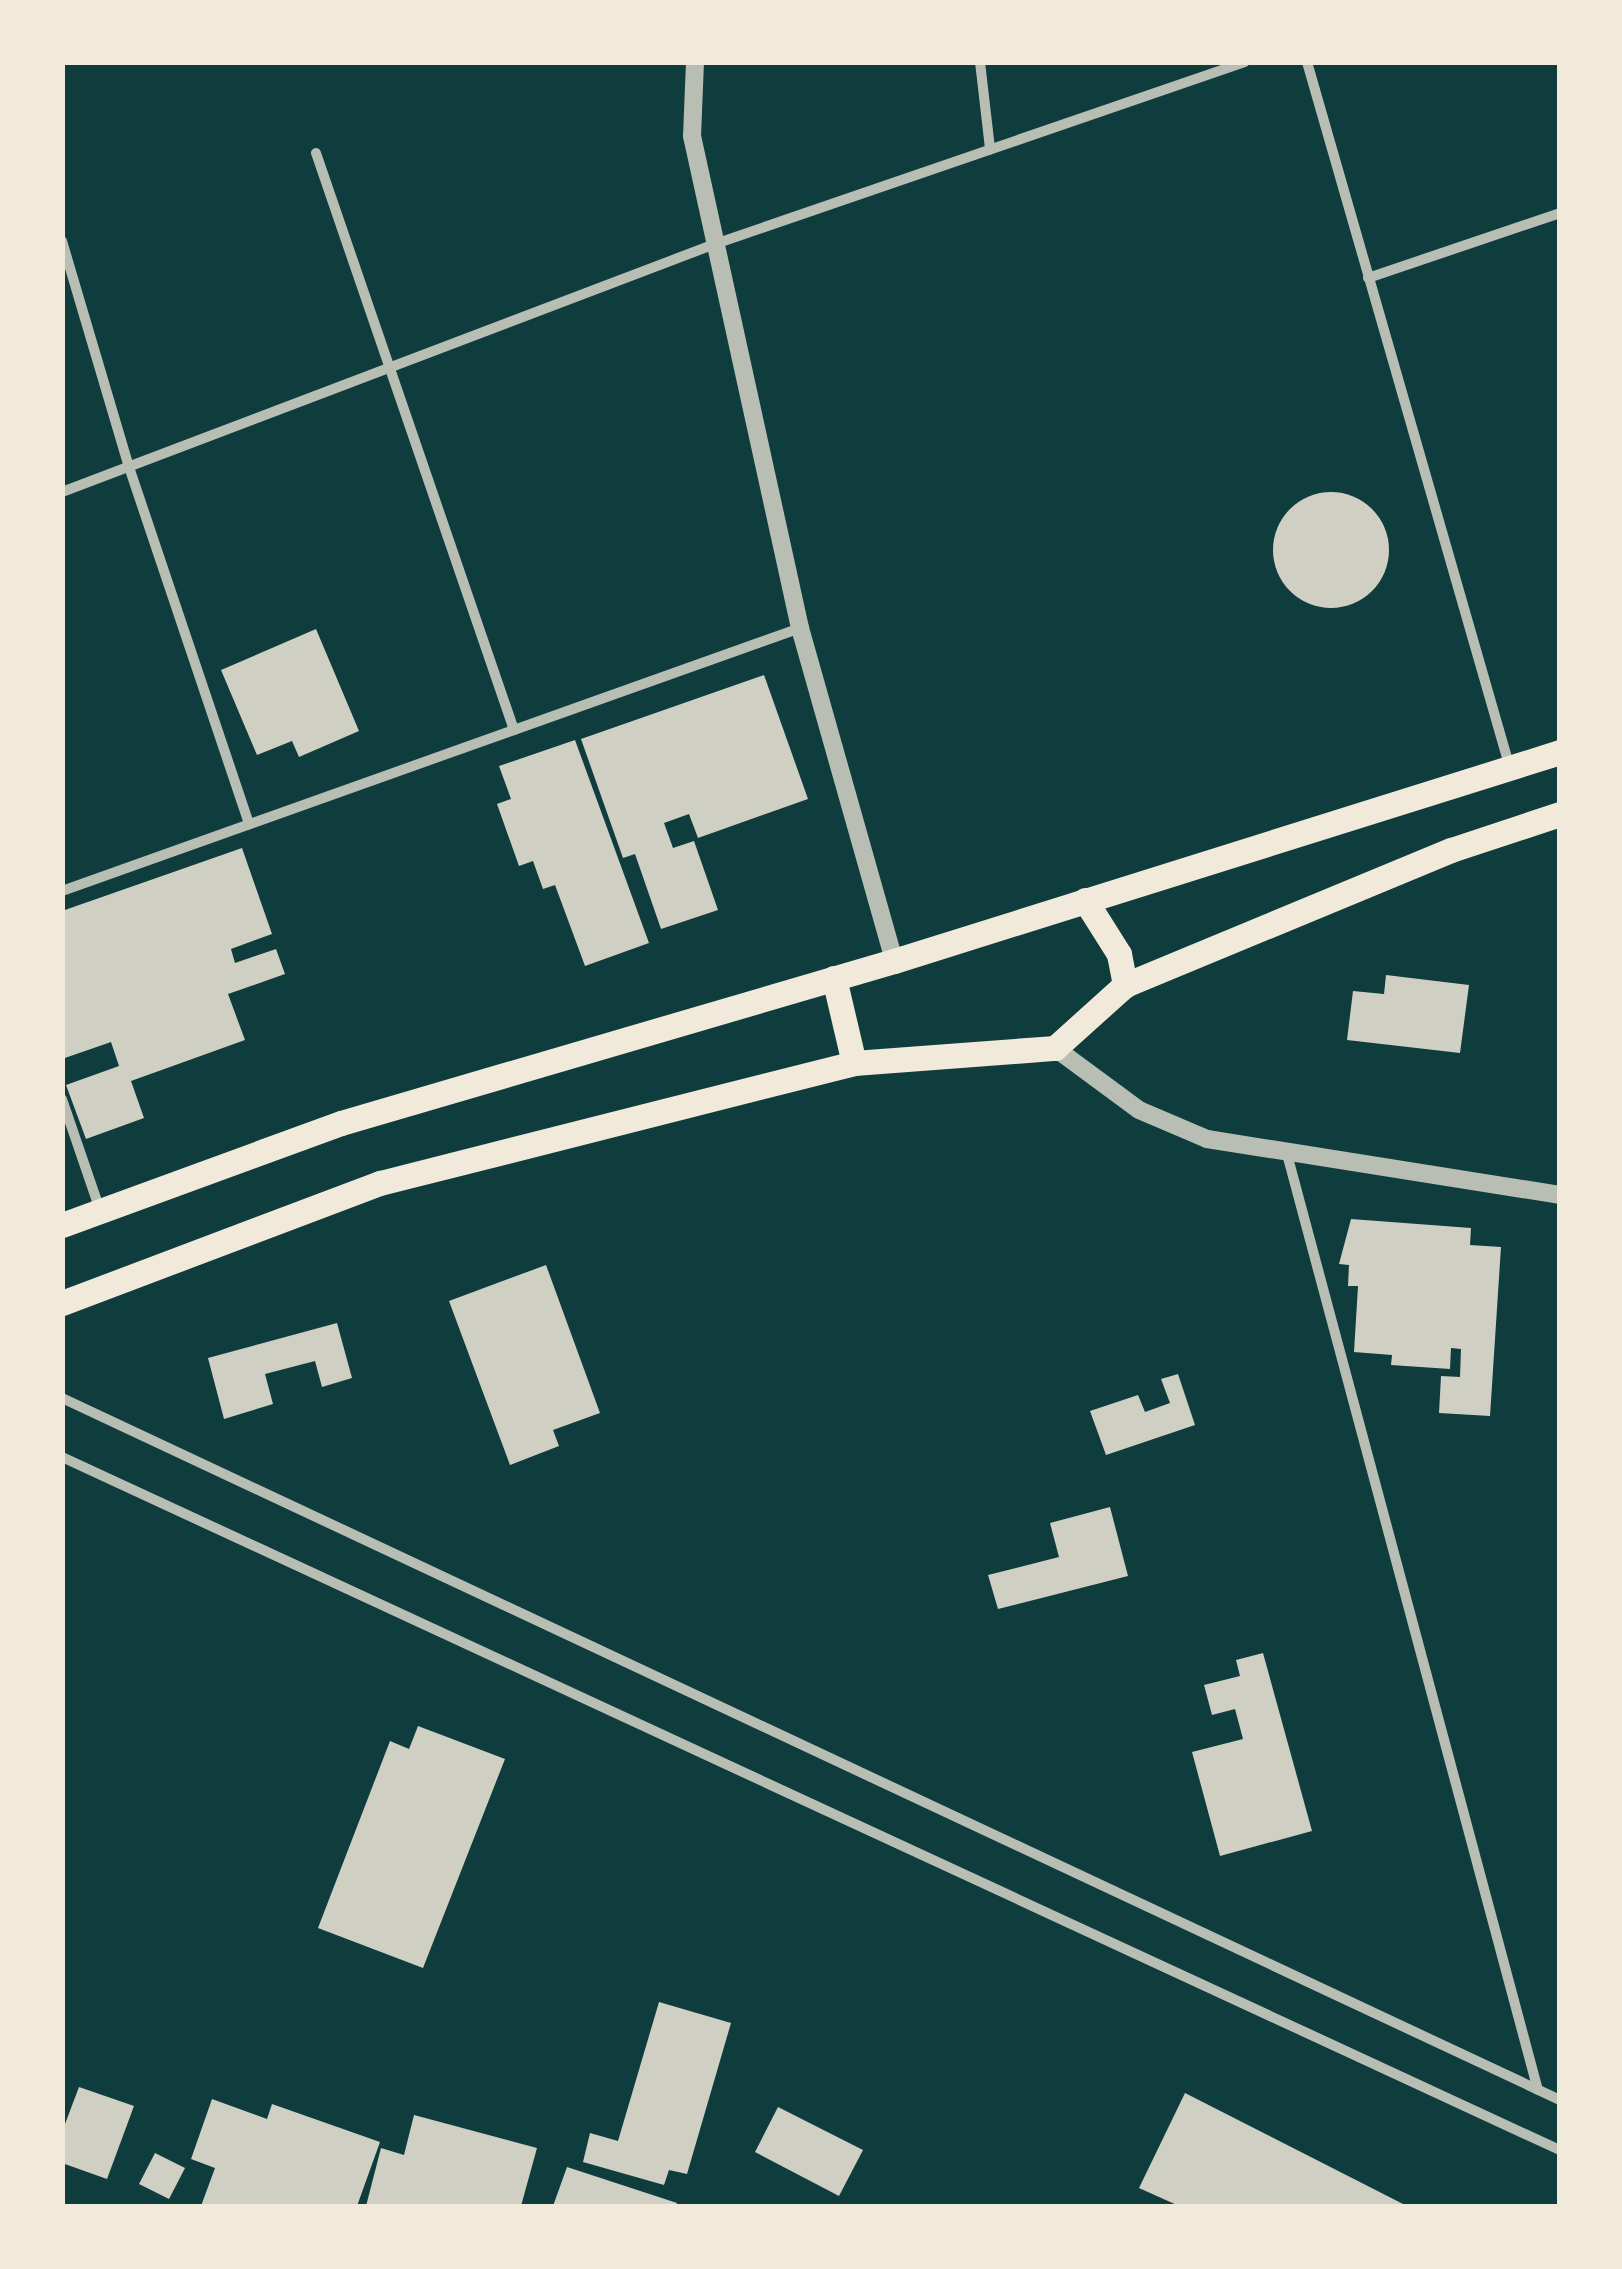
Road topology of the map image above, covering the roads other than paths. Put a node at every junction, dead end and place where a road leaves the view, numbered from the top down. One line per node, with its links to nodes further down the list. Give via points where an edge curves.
1 (695, 62): 9 (street, via 692,136)
2 (980, 62): 5 (street)
3 (1244, 62): 5 (street)
4 (1307, 62): 10 (street)
5 (990, 150): 9 (street)
6 (316, 154): 11 (street)
7 (1560, 213): 10 (street)
8 (62, 241): 12 (street)
9 (715, 244): 11 (street); 14 (street)
10 (1368, 278): 17 (street)
11 (394, 366): 12 (street); 15 (street)
12 (129, 467): 13 (street); 19 (street)
13 (62, 492)
14 (800, 628): 15 (street); 22 (street)
15 (514, 730): 19 (street)
16 (1560, 752): 17 (main road)
17 (1510, 768): 21 (main road)
18 (1560, 814): 24 (main road, via 1451,850)
19 (249, 824): 20 (street)
20 (62, 891)
21 (1085, 900): 22 (main road); 24 (main road, via 1119,954)
22 (894, 960): 23 (main road)
23 (834, 978): 26 (main road); 30 (main road, via 341,1122)
24 (1125, 986): 25 (main road)
25 (1055, 1048): 26 (main road); 28 (street, via 1139,1110 1207,1139)
26 (854, 1063): 32 (main road, via 380,1183)
27 (62, 1099): 30 (street)
28 (1287, 1154): 29 (street); 35 (street)
29 (1560, 1195)
30 (100, 1210): 31 (main road)
31 (62, 1226)
32 (62, 1302)
33 (62, 1398): 35 (street)
34 (62, 1457): 37 (street)
35 (1538, 2090): 36 (street)
36 (1560, 2100)
37 (1560, 2150)

